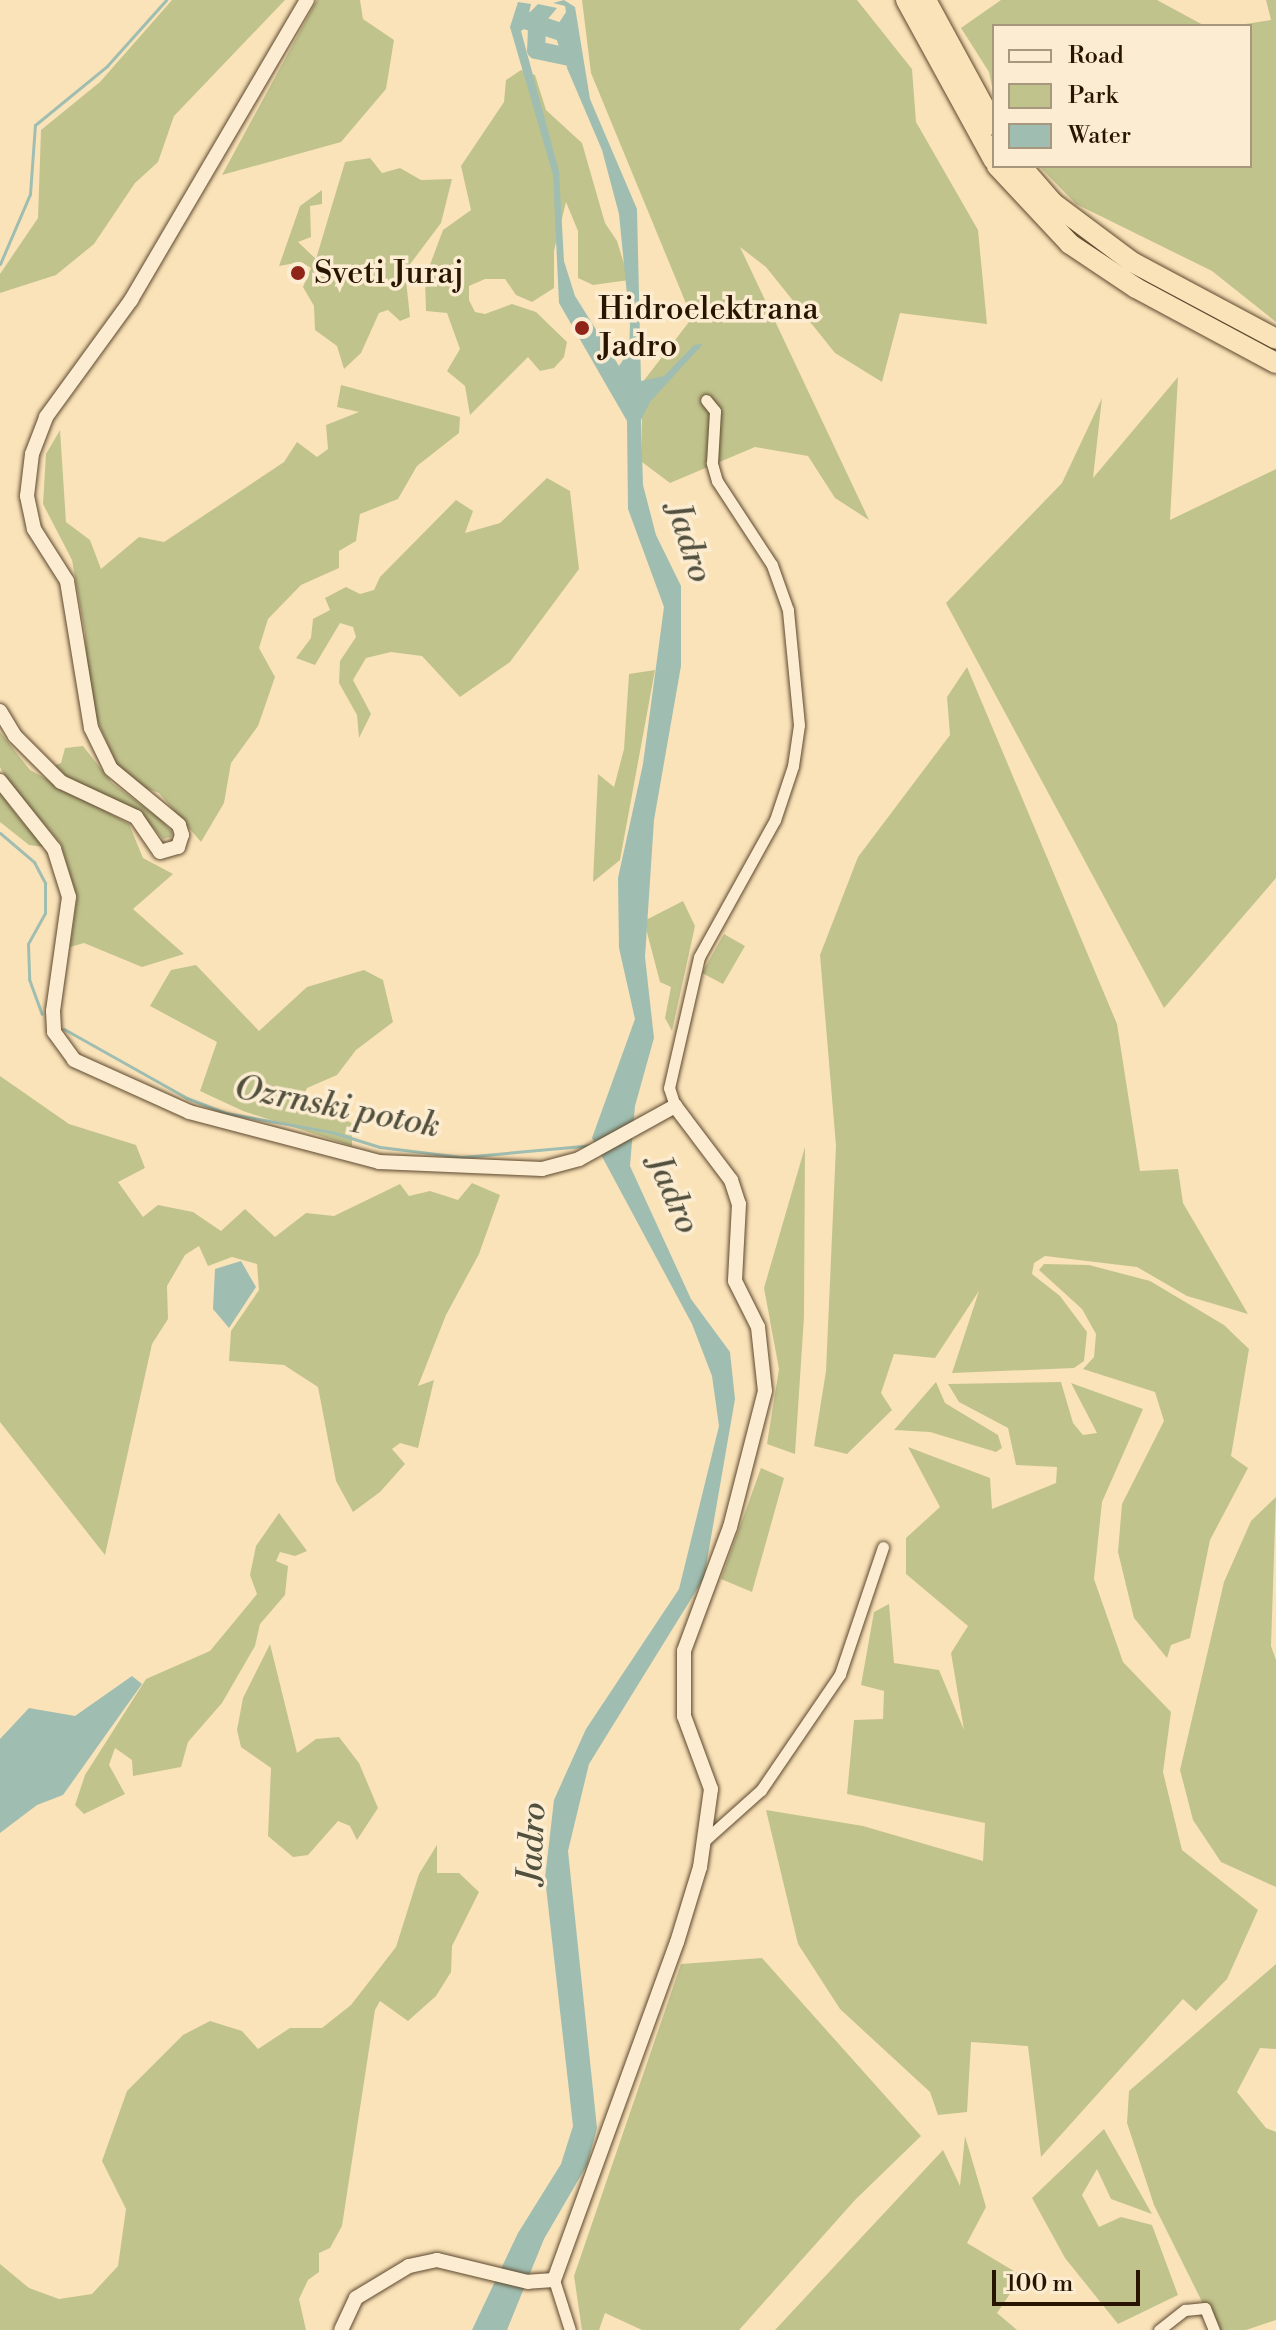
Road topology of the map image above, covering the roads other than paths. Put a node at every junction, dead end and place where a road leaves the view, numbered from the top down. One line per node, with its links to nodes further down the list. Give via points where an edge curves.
1 (307, 0): 13 (street, via 131,300 46,417 32,454 29,507 34,529 67,581 91,728 111,769 179,825 178,847 160,852 136,817 61,782 15,736)
2 (906, 0): 4 (highway)
3 (926, 0): 4 (highway)
4 (935, 37): 5 (highway); 6 (highway)
5 (992, 122)
6 (992, 156)
7 (1000, 168): 9 (highway)
8 (1023, 168): 9 (highway)
9 (1076, 236): 10 (highway); 11 (highway, via 1136,288)
10 (1276, 339)
11 (1276, 363)
12 (706, 400): 15 (street, via 715,411 717,481 772,565 788,610 799,725 793,766 775,820 699,957 669,1088)
13 (0, 711)
14 (0, 781): 15 (street, via 54,849 69,897 53,1011 54,1032 74,1060 189,1112 379,1162 542,1169 579,1159)
15 (675, 1106): 17 (street, via 701,1135 735,1192 735,1281 758,1327 765,1391 730,1527 684,1651 684,1716 711,1789)
16 (883, 1547): 17 (street, via 840,1674 761,1790)
17 (704, 1841): 18 (street, via 677,1942)
18 (554, 2280): 19 (street, via 528,2282 437,2260 409,2266 356,2298); 20 (street)
19 (341, 2330)
20 (570, 2330)
21 (1159, 2330): 22 (street, via 1185,2310 1205,2308)
22 (1214, 2330)

